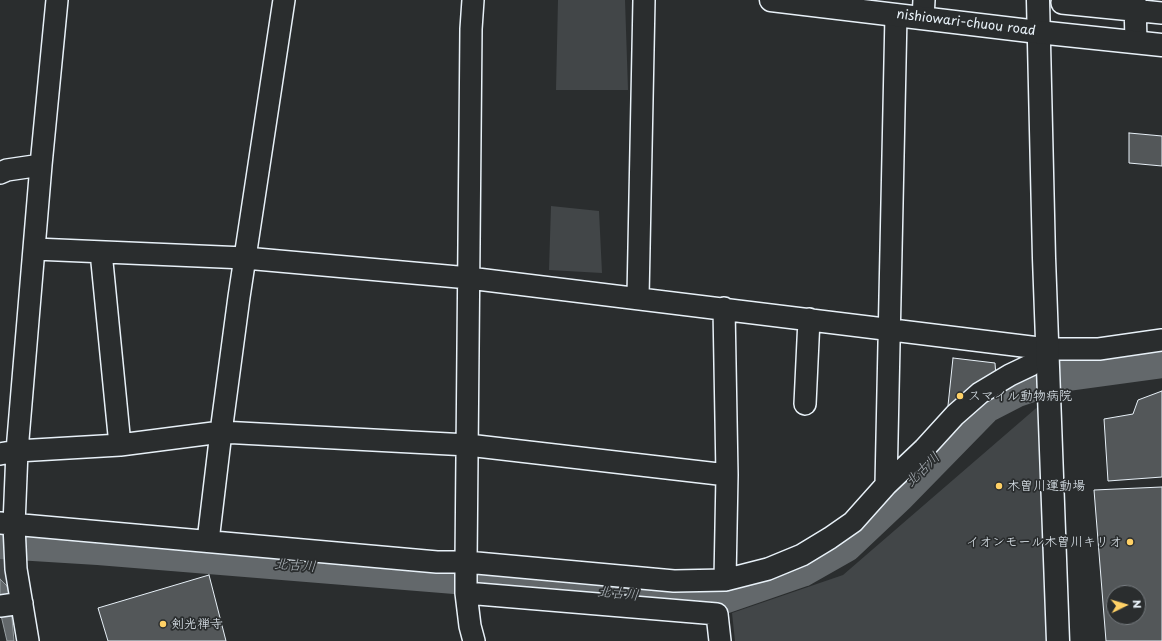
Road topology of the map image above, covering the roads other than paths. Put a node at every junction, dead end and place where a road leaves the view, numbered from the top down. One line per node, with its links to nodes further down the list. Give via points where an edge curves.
1 (57, 0): 16 (street)
2 (284, 0): 20 (street)
3 (473, 0): 21 (street)
4 (644, 0): 22 (street)
5 (771, 0): 8 (street, nishiowari-chuou road)
6 (1038, 0): 13 (street)
7 (1062, 3): 9 (street)
8 (852, 5): 12 (street, nishiowari-chuou road)
9 (1135, 5): 11 (street); 14 (street)
10 (924, 9): 12 (street, nishiowari-chuou road); 13 (street, nishiowari-chuou road)
11 (1162, 13)
12 (896, 15): 25 (street)
13 (1038, 32): 14 (street, nishiowari-chuou road); 27 (street)
14 (1136, 42): 15 (street, nishiowari-chuou road)
15 (1162, 45)
16 (41, 165): 17 (street); 18 (street)
17 (0, 173)
18 (35, 249): 19 (street); 33 (street)
19 (101, 252): 20 (street); 31 (street)
20 (245, 258): 21 (street); 30 (street)
21 (469, 278): 22 (street); 32 (street)
22 (638, 298): 23 (street)
23 (724, 308): 24 (street); 34 (street)
24 (809, 319): 25 (street); 29 (street)
25 (890, 329): 27 (street); 35 (street)
26 (1162, 340): 27 (street, via 1099,349)
27 (1047, 350): 46 (street)
28 (1031, 365): 35 (street, via 980,393)
29 (805, 404)
30 (221, 432): 31 (street); 32 (street); 38 (street)
31 (120, 445): 33 (street)
32 (468, 445): 34 (street); 39 (street)
33 (8, 452): 37 (street)
34 (727, 475): 40 (street)
35 (886, 485): 40 (street, via 854,522 802,555 768,569)
36 (851, 506): 40 (street, via 824,527 782,551 737,565)
37 (11, 531): 38 (street); 42 (street, via 16,569)
38 (208, 541): 39 (street)
39 (466, 565): 40 (street, via 674,581); 41 (street)
40 (725, 573)
41 (466, 591): 44 (street); 45 (street, via 717,614)
42 (11, 605): 43 (street)
43 (28, 641)
44 (474, 641)
45 (720, 641)
46 (1058, 641)

